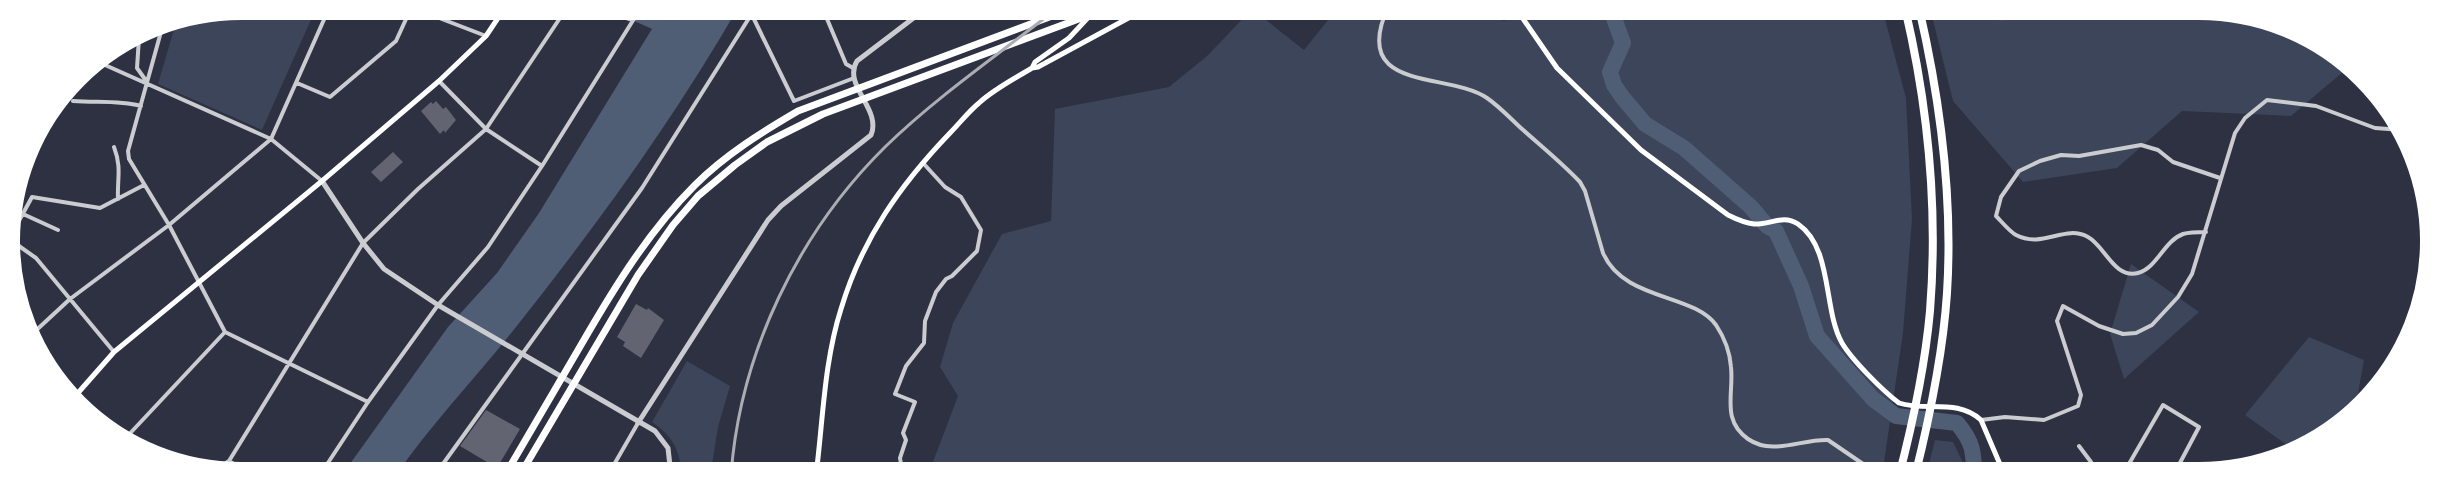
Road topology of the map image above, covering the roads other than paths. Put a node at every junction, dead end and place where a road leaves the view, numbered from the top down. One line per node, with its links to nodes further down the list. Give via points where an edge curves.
1 (326, 16): 30 (street)
2 (406, 16): 30 (street, via 396,41 330,97)
3 (434, 16): 22 (street)
4 (499, 16): 22 (main road)
5 (561, 16): 33 (street)
6 (619, 16): 20 (street)
7 (636, 16): 20 (street)
8 (751, 16): 56 (street, via 642,188)
9 (752, 16): 27 (street, via 794,101)
10 (826, 16): 25 (street, via 846,64)
11 (916, 16): 25 (street)
12 (1052, 16): 58 (highway, via 798,111 732,153 657,226)
13 (1086, 16): 59 (highway, via 823,114 767,142 735,165 698,196 673,225 638,275)
14 (1090, 16): 26 (main road)
15 (1132, 16): 26 (main road)
16 (1385, 16): 79 (street, via 1379,45 1389,64 1407,74 1489,99 1580,182 1606,261 1616,271 1652,294 1694,309 1715,323 1731,368 1731,417 1747,438 1774,447 1828,440)
17 (1521, 16): 62 (main road, via 1557,68 1641,150 1728,215 1755,224 1781,219 1800,225 1813,242 1823,266 1842,343 1889,396 1907,406 1958,406)
18 (1907, 16): 80 (highway, via 1919,79 1931,185 1932,241 1930,310 1923,362)
19 (1921, 16): 81 (highway, via 1937,97 1948,270 1940,364)
20 (633, 20): 38 (street)
21 (161, 31): 29 (street)
22 (486, 36): 28 (main road)
23 (139, 42): 29 (street, via 137,68)
24 (103, 64): 29 (street)
25 (853, 68): 27 (street)
26 (1032, 68): 37 (main road, via 980,102)
27 (854, 78): 63 (street, via 874,120 871,135 768,220)
28 (440, 81): 33 (street); 40 (main road)
29 (148, 83): 32 (street); 35 (street)
30 (297, 83): 35 (street)
31 (73, 100): 32 (street, via 121,101)
32 (141, 106): 41 (street, via 128,151)
33 (486, 129): 38 (street); 49 (street)
34 (2394, 129): 39 (street, via 2375,128 2316,106 2267,100 2245,118 2235,134)
35 (271, 139): 40 (street); 45 (street)
36 (114, 147): 42 (street, via 119,161)
37 (922, 162): 77 (main road, via 878,222 841,309 832,345); 78 (street, via 945,187 961,197 981,230 977,250 936,292 925,321 924,343 906,366 896,394 915,402 903,434 906,440)
38 (542, 166): 52 (street, via 488,247)
39 (2220, 178): 47 (street); 47 (street, via 2173,162 2158,150 2141,145 2079,156 2061,155 2019,171 2001,197 1996,216 2015,234 2034,240 2071,232 2090,238 2117,268 2129,273 2143,271 2182,235)
40 (322, 181): 49 (street); 50 (main road)
41 (144, 185): 42 (street); 45 (street)
42 (118, 199): 43 (street, via 100,208 32,197)
43 (23, 214): 44 (street); 46 (street)
44 (17, 224)
45 (169, 225): 50 (street); 51 (street)
46 (58, 230)
47 (2206, 232): 62 (street, via 2192,274 2178,297 2152,325 2123,334 2063,306 2057,321 2081,395 2078,406 2044,420)
48 (16, 243): 51 (street, via 36,258)
49 (363, 243): 52 (street, via 384,269); 57 (street)
50 (200, 281): 54 (street); 55 (main road)
51 (70, 299): 53 (street); 55 (street)
52 (438, 305): 56 (street); 61 (street)
53 (35, 331)
54 (225, 332): 57 (street); 64 (street)
55 (114, 352): 60 (main road)
56 (521, 354): 58 (street); 72 (street)
57 (289, 363): 61 (street); 68 (street)
58 (562, 378): 59 (street); 73 (highway)
59 (573, 385): 63 (street); 74 (highway)
60 (76, 395)
61 (368, 402): 71 (street)
62 (1981, 420): 82 (main road)
63 (638, 423): 75 (street); 76 (street, via 655,431 664,441)
64 (127, 436)
65 (141, 443): 67 (street)
66 (2079, 446): 83 (street)
67 (156, 449)
68 (229, 461): 69 (street); 70 (street)
69 (222, 466)
70 (237, 466)
71 (326, 466)
72 (441, 466)
73 (510, 466)
74 (525, 466)
75 (613, 466)
76 (671, 466)
77 (817, 466)
78 (900, 466)
79 (1866, 466)
80 (1901, 466)
81 (1917, 466)
82 (2001, 466)
83 (2090, 466)
84 (2128, 466): 85 (street, via 2163,405 2199,427)
85 (2178, 466)

